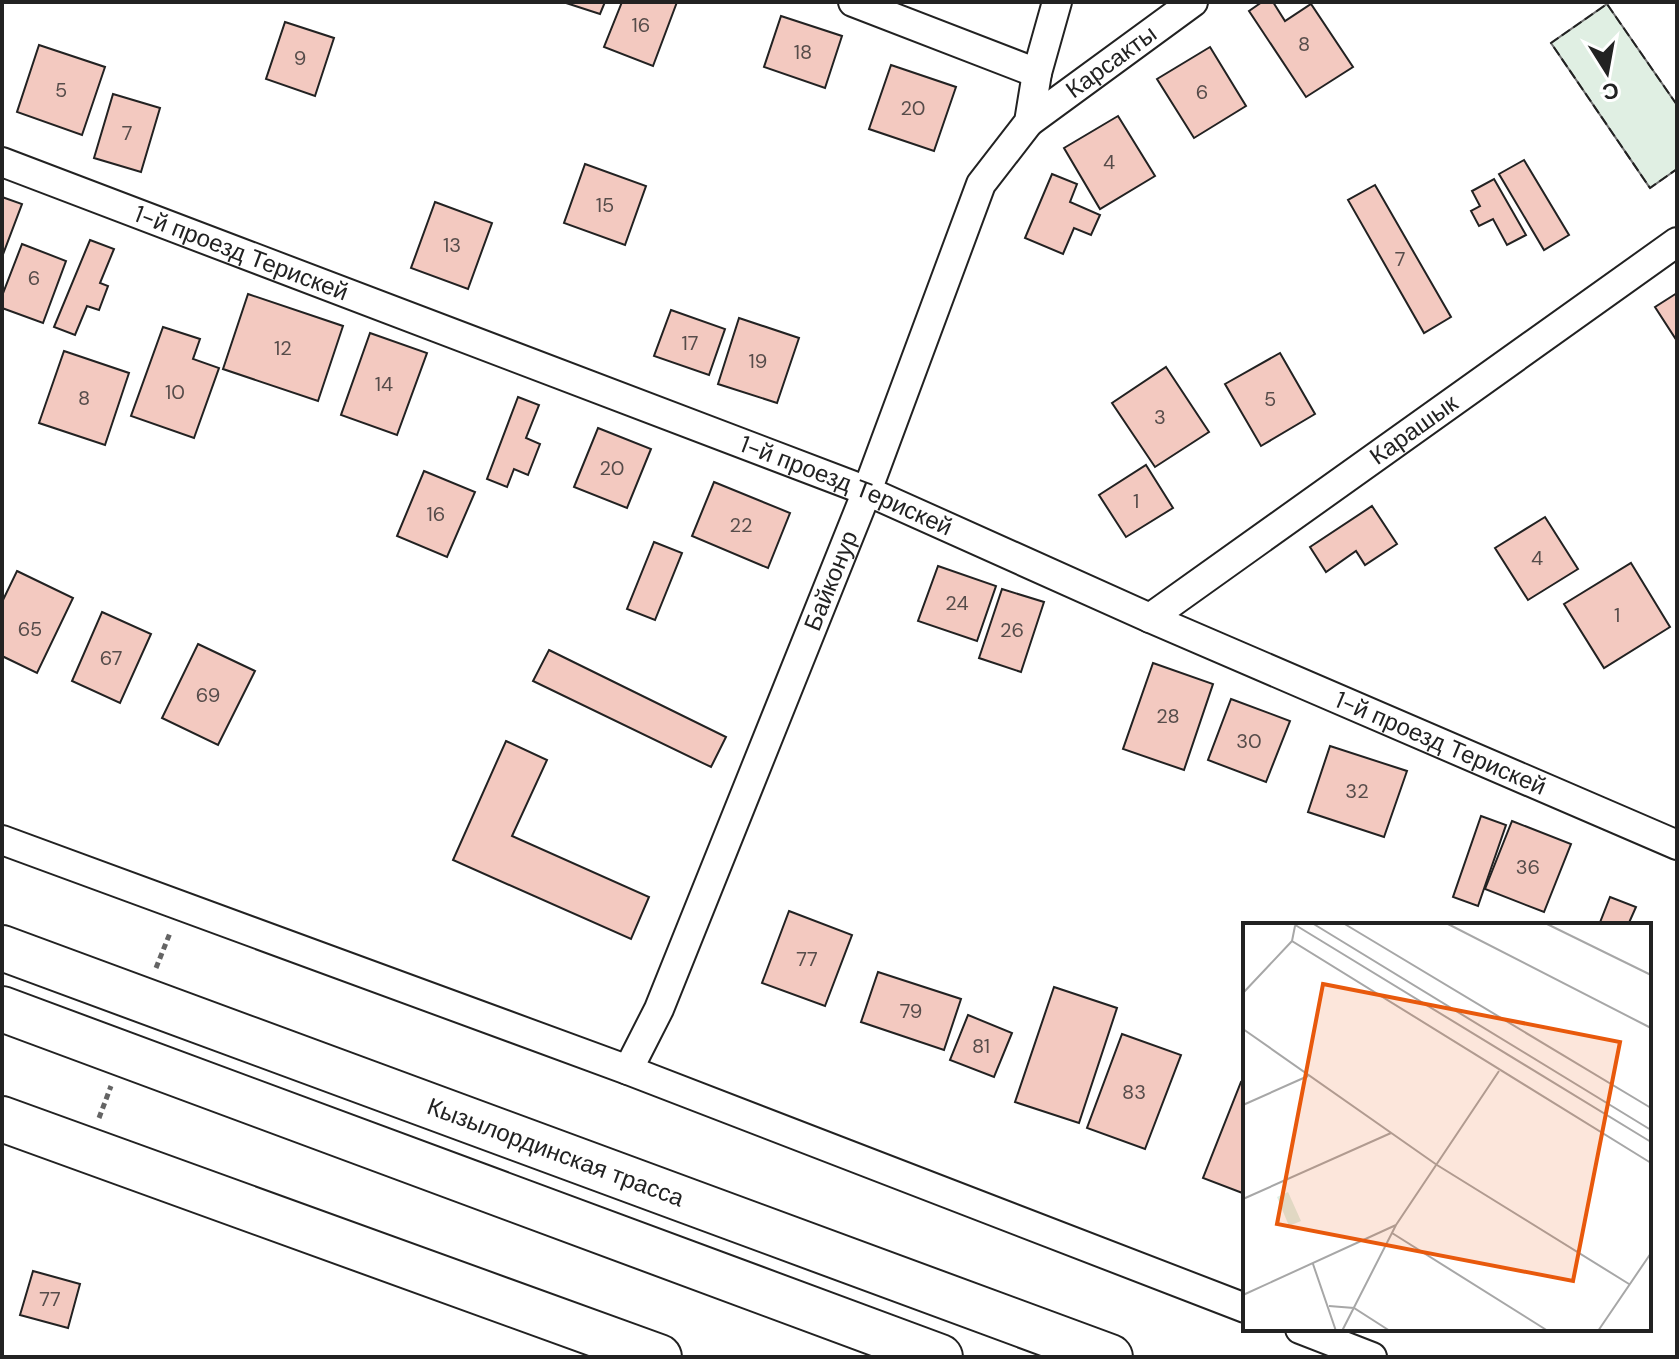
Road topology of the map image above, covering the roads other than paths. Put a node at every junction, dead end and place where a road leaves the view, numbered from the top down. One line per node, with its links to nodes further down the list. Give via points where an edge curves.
1 (853, 2): 4 (street)
2 (1057, 2): 4 (street, Байконур)
3 (1193, 2): 5 (street, Карсакты)
4 (1037, 73): 5 (street, Байконур)
5 (1029, 122): 8 (street, Байконур, via 981,184)
6 (2, 162): 8 (street, 1-й проезд Терискей)
7 (1677, 242): 9 (street, Карашык)
8 (867, 491): 9 (street, 1-й проезд Терискей); 14 (street, Байконур, via 659,1009)
9 (1150, 618): 10 (street, 1-й проезд Терискей)
10 (1672, 838)
11 (2, 840): 14 (street)
12 (2, 948): 15 (highway, Кызылординская трасса)
13 (2, 1009): 17 (highway)
14 (628, 1070): 18 (street)
15 (378, 1086): 17 (highway); 22 (highway, Кызылординская трасса)
16 (2, 1119): 20 (highway)
17 (359, 1142): 21 (highway)
18 (1243, 1307)
19 (1305, 1331): 23 (street)
20 (659, 1357)
21 (940, 1357)
22 (1110, 1357)
23 (1372, 1357)

